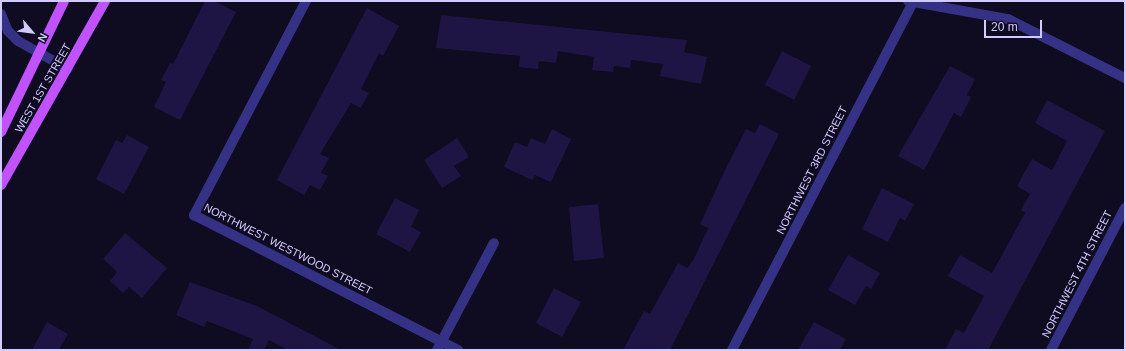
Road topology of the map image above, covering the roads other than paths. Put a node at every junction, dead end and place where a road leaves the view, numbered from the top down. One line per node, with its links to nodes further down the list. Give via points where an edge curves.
1 (64, 1): 6 (main road, WEST 1ST STREET)
2 (105, 1): 7 (main road, WEST 1ST STREET)
3 (306, 1): 13 (street, NORTHWEST WESTWOOD STREET, via 194,215)
4 (912, 1): 8 (street, via 1008,19); 15 (street, NORTHWEST 3RD STREET)
5 (1, 14): 6 (street, via 8,31)
6 (38, 53): 7 (street); 9 (main road, WEST 1ST STREET)
7 (68, 69): 10 (main road, WEST 1ST STREET)
8 (1125, 78)
9 (1, 132)
10 (1, 185)
11 (1125, 208): 16 (street, NORTHWEST 4TH STREET)
12 (494, 243): 13 (street)
13 (439, 346): 14 (street, NORTHWEST WESTWOOD STREET)
14 (458, 350)
15 (732, 350)
16 (1051, 350)

